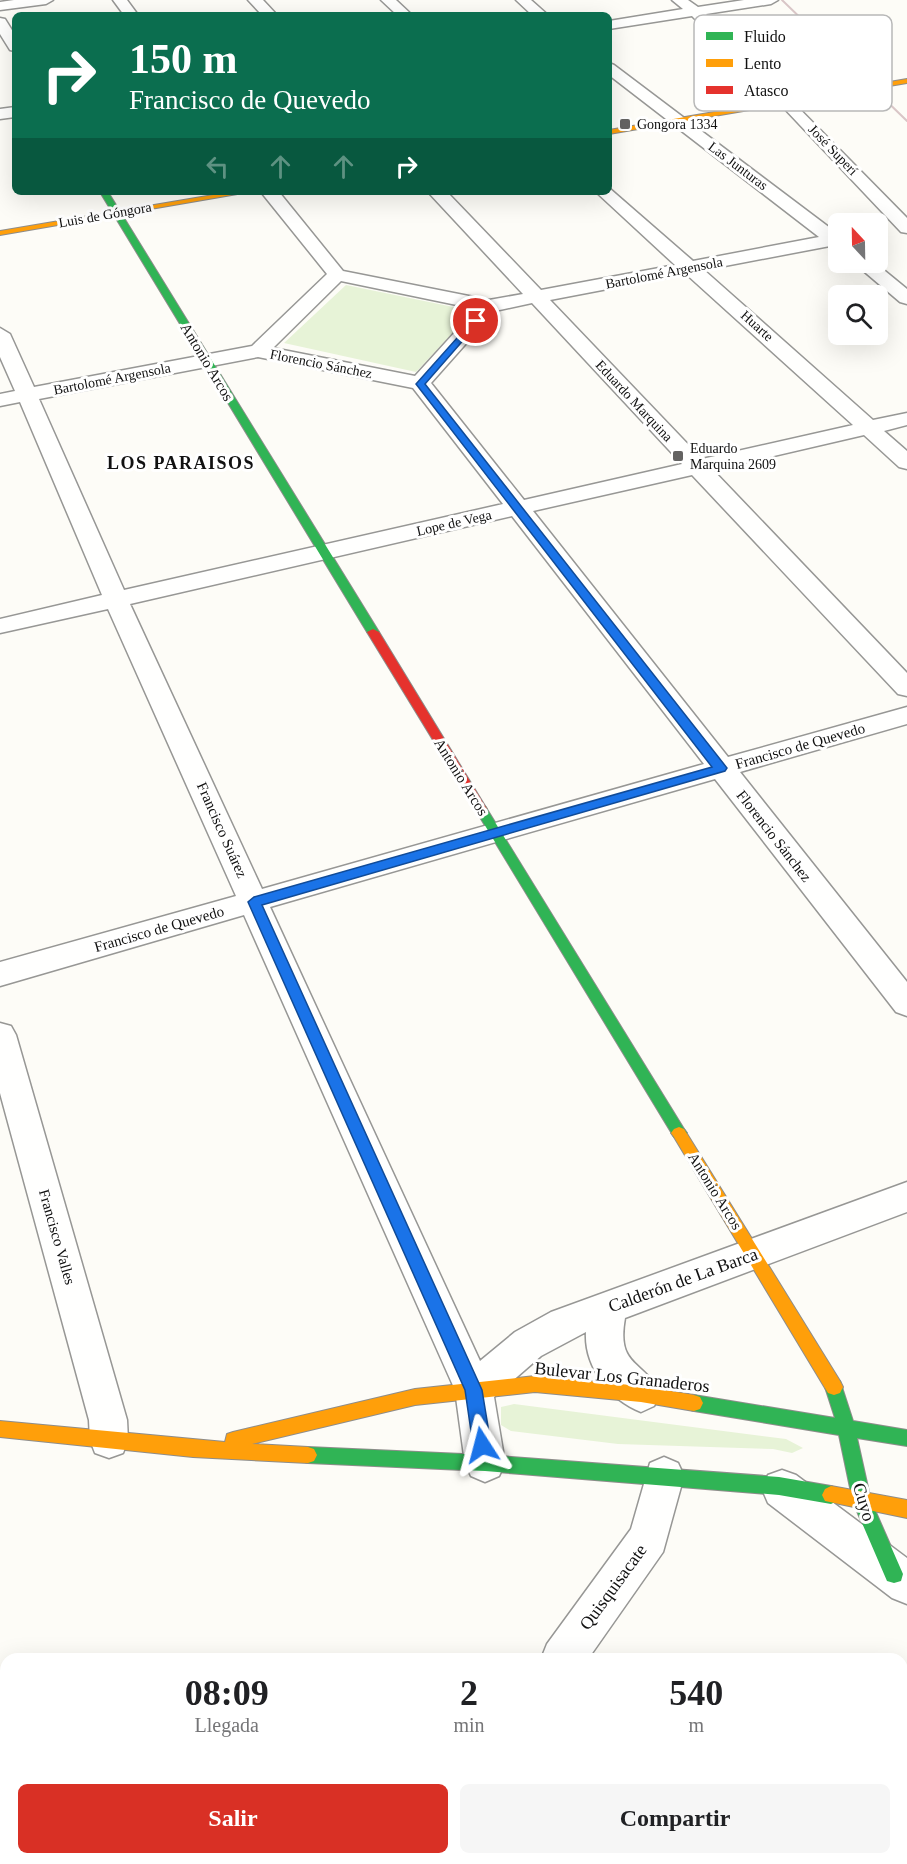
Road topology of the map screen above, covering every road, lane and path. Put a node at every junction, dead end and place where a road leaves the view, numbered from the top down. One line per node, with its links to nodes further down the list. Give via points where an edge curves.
1 (46, 0): 7 (street)
2 (255, 0): 8 (street)
3 (388, 0): 9 (street)
4 (522, 0): 10 (street)
5 (679, 0): 11 (street, José Superí)
6 (771, 0): 11 (street)
7 (0, 6)
8 (267, 12)
9 (402, 12)
10 (537, 12)
11 (696, 12): 12 (street, José Superí); 14 (street)
12 (699, 15)
13 (0, 22): 15 (street)
14 (612, 25)
15 (12, 42)
16 (612, 70): 21 (street, Las Junturas)
17 (907, 81): 18 (street)
18 (892, 84)
19 (735, 111): 21 (street)
20 (796, 111): 29 (street, José Superí)
21 (678, 121): 22 (street); 32 (street, Las Junturas)
22 (612, 132)
23 (106, 195): 28 (street, Antonio Arcos)
24 (227, 195): 28 (street, Luis de Góngora)
25 (272, 195): 36 (street)
26 (440, 195): 37 (street, Eduardo Marquina)
27 (608, 195): 34 (street, Huarte)
28 (117, 213): 31 (street, Luis de Góngora); 42 (street, Antonio Arcos)
29 (907, 227): 30 (street)
30 (888, 231)
31 (0, 233)
32 (828, 234)
33 (828, 243): 34 (street, Bartolomé Argensola)
34 (691, 267): 37 (street, Bartolomé Argensola); 47 (street, Huarte)
35 (876, 273): 38 (street)
36 (337, 275): 39 (street); 41 (street, Florencio Sánchez)
37 (539, 297): 39 (street, Bartolomé Argensola); 49 (street, Eduardo Marquina)
38 (907, 298)
39 (489, 306): 43 (street)
40 (0, 334): 44 (street, Francisco Suárez)
41 (258, 351): 42 (street, Bartolomé Argensola); 43 (street, Florencio Sánchez)
42 (207, 361): 44 (street, Bartolomé Argensola); 51 (street, Antonio Arcos)
43 (420, 384): 50 (street, Florencio Sánchez)
44 (29, 394): 45 (street, Bartolomé Argensola); 52 (street, Francisco Suárez)
45 (0, 400)
46 (907, 419): 47 (street, Lope de Vega)
47 (869, 428): 48 (street, Huarte); 49 (street, Lope de Vega)
48 (907, 462)
49 (695, 467): 50 (street, Lope de Vega); 54 (street, Eduardo Marquina)
50 (517, 508): 51 (street, Lope de Vega); 56 (street, Florencio Sánchez)
51 (323, 552): 52 (street, Lope de Vega); 57 (street, Antonio Arcos)
52 (117, 601): 53 (street, Lope de Vega); 58 (street, Francisco Suárez)
53 (0, 626)
54 (907, 688)
55 (907, 715): 56 (street, Francisco de Quevedo)
56 (720, 768): 57 (street, Francisco de Quevedo); 60 (street, Florencio Sánchez)
57 (496, 833): 58 (street, Francisco de Quevedo); 63 (street, Antonio Arcos)
58 (254, 902): 59 (street, Francisco de Quevedo); 65 (street, Francisco Suárez)
59 (0, 974)
60 (907, 1004)
61 (0, 1035): 70 (street, Francisco Valles, via 108,1420)
62 (907, 1197): 63 (street, Calderón de La Barca)
63 (754, 1254): 64 (street, Calderón de La Barca); 67 (street, Antonio Arcos, via 832,1382)
64 (608, 1308): 65 (street, Calderón de La Barca, via 564,1324 528,1344); 66 (street, via 603,1346 612,1368)
65 (474, 1390): 66 (street, Bulevar Los Granaderos, via 535,1384); 71 (street, Bulevar Los Granaderos, via 416,1397); 72 (street, Francisco Suárez)
66 (641, 1394): 67 (street, Bulevar Los Granaderos)
67 (846, 1427): 69 (street, Bulevar Los Granaderos); 75 (street, Cuyo)
68 (0, 1429): 70 (street, Bulevar Los Granaderos)
69 (907, 1438)
70 (109, 1440): 71 (street, Bulevar Los Granaderos)
71 (193, 1449): 72 (street, Bulevar Los Granaderos)
72 (485, 1463): 73 (street, Bulevar Los Granaderos)
73 (664, 1476): 74 (street, Bulevar Los Granaderos); 78 (street, Quisquisacate, via 649,1538)
74 (778, 1486): 75 (street, Bulevar Los Granaderos); 77 (street, Cuyo)
75 (861, 1501): 76 (street, Bulevar Los Granaderos); 77 (street, Cuyo, via 874,1535)
76 (907, 1509)
77 (900, 1578)
78 (566, 1653)

